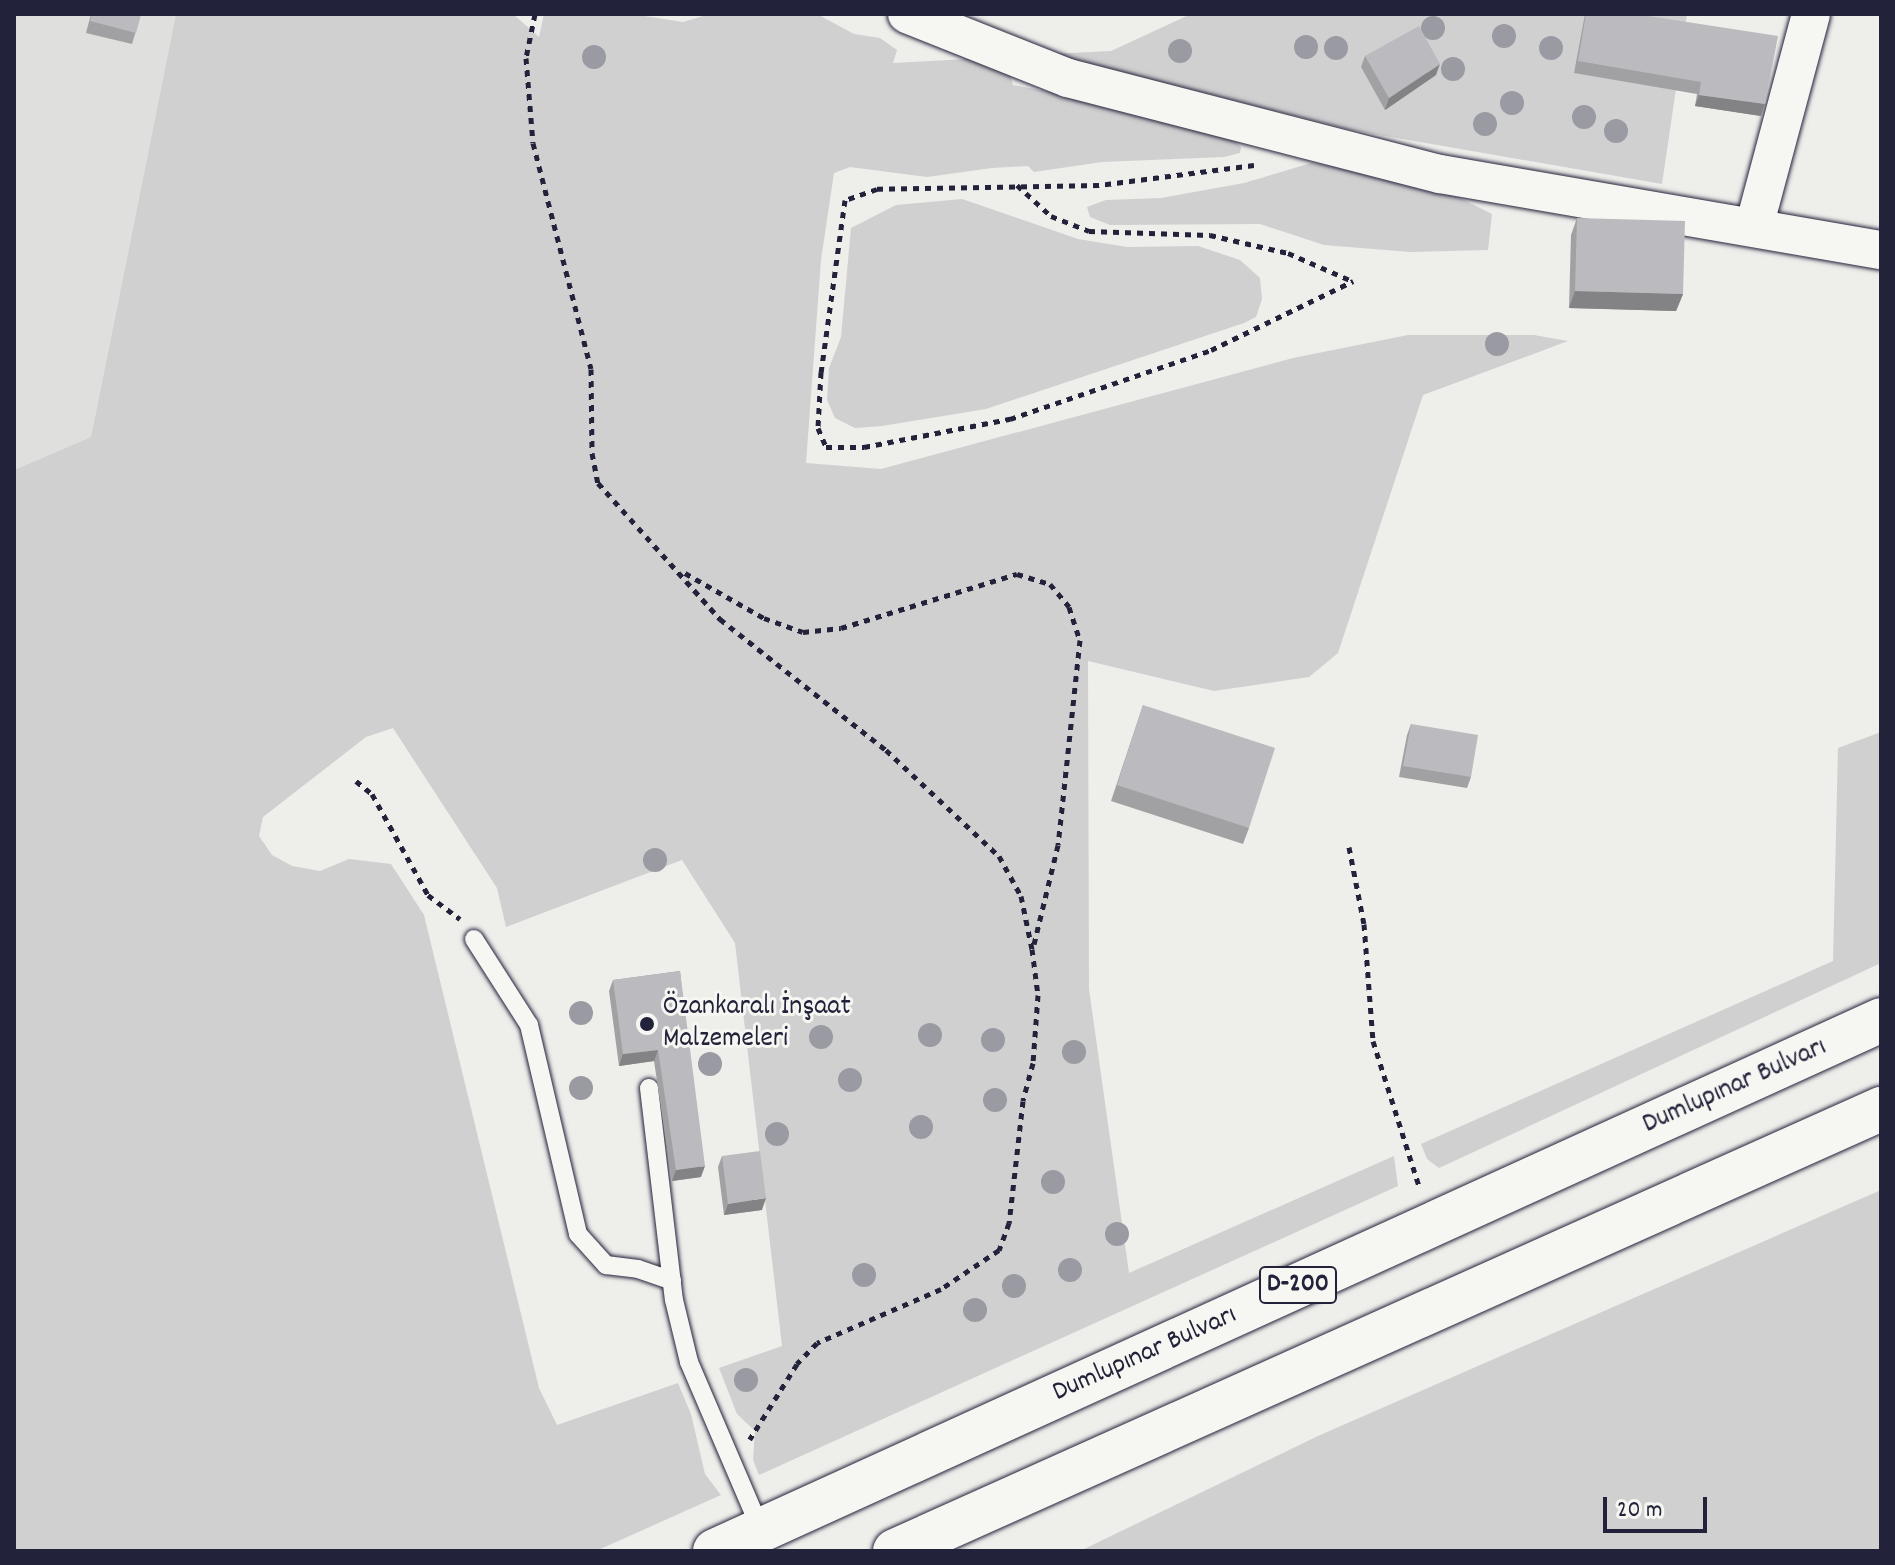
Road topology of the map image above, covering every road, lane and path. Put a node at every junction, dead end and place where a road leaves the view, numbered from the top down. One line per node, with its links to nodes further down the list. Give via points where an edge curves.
1 (535, 14): 8 (path, via 526,58 532,131 591,369 592,453 598,483)
2 (907, 14): 4 (street, via 1068,78)
3 (1811, 14): 6 (street)
4 (1320, 143): 5 (path, via 1242,170 1099,185); 6 (street, via 1440,174)
5 (1017, 184): 5 (path, via 877,189 845,200 821,372 818,428 826,447 864,447 1010,419 1211,350 1353,281 1288,253 1210,235 1089,231 1051,216)
6 (1754, 227): 7 (street)
7 (1881, 250)
8 (682, 571): 12 (path, via 720,619 886,750 999,856 1021,896); 12 (path, via 764,618 803,632 841,628 1017,574 1050,584 1069,607 1080,640 1058,845)
9 (356, 781): 11 (path, via 372,794 428,895 459,918)
10 (1349, 847): 16 (path, via 1364,924 1373,1041)
11 (474, 939): 17 (lane, via 529,1025 578,1234 606,1265)
12 (1032, 949): 18 (path, via 1038,995 1033,1063 1023,1101 1009,1223 999,1250 941,1289 817,1343 797,1364 765,1423)
13 (1881, 1020): 16 (highway, Dumlupınar Bulvarı / D-200)
14 (649, 1088): 17 (lane)
15 (1881, 1109): 21 (highway, D-200)
16 (1433, 1224): 19 (highway, Dumlupınar Bulvarı / D-200)
17 (672, 1281): 18 (lane, via 689,1362)
18 (731, 1461): 19 (lane)
19 (761, 1530): 20 (highway, Dumlupınar Bulvarı / D-200)
20 (715, 1551)
21 (895, 1551)

